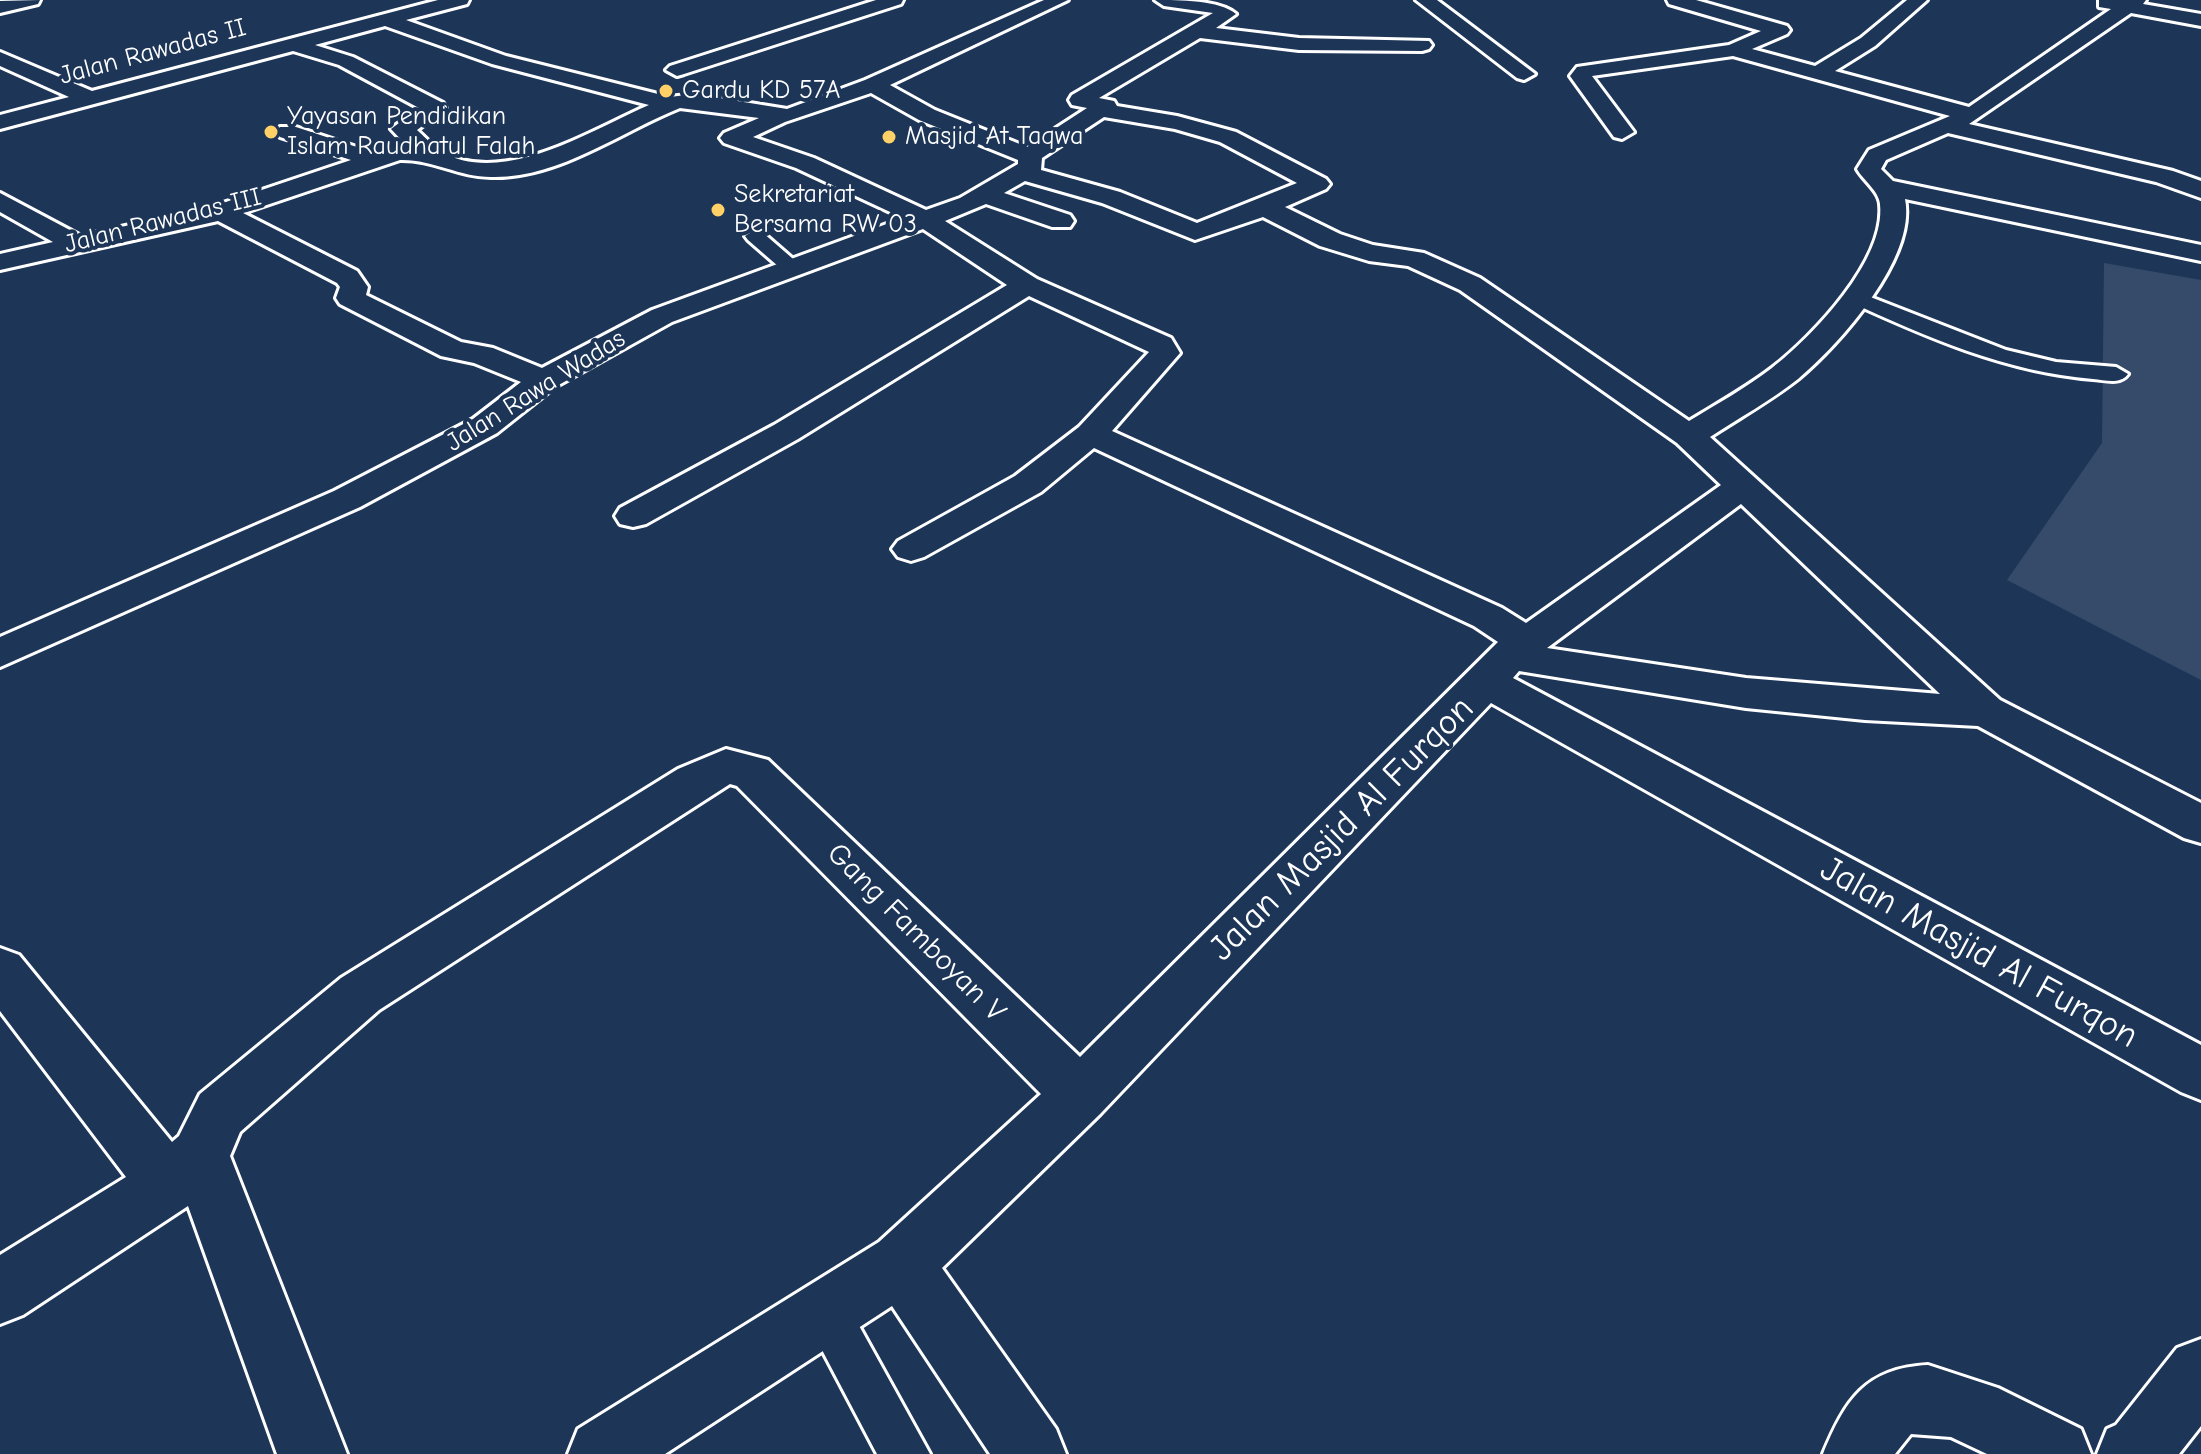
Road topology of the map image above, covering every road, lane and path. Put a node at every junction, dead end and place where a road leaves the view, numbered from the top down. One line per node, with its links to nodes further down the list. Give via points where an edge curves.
1 (31, 0): 11 (street)
2 (460, 0): 12 (street, Jalan Rawadas II, via 421,11)
3 (1059, 0): 21 (street, via 960,36)
4 (1164, 0): 16 (street, via 1226,14)
5 (1425, 0): 24 (street)
6 (1676, 0): 19 (street, via 1780,30)
7 (1918, 0): 23 (street, via 1868,42)
8 (2088, 0): 10 (street)
9 (821, 3): 14 (street)
10 (2132, 3): 15 (street); 33 (street)
11 (0, 7)
12 (389, 10): 17 (street, Jalan Rawadas II, via 329,33); 30 (street, via 499,60)
13 (891, 10): 14 (street)
14 (860, 13): 22 (street, via 763,38)
15 (2201, 20)
16 (1195, 31): 18 (street, via 1299,44); 31 (street, via 1080,100 1106,106)
17 (295, 35): 26 (street, Jalan Rawadas II); 37 (street, via 435,108 403,129)
18 (1422, 45)
19 (1733, 50): 23 (street); 36 (street, via 1584,71 1581,76)
20 (0, 58): 29 (street)
21 (917, 64): 25 (street); 27 (street)
22 (677, 70)
23 (1818, 73): 33 (street)
24 (1524, 74)
25 (956, 75)
26 (167, 76): 28 (street); 29 (street, Jalan Rawadas II)
27 (873, 85): 32 (street, Jalan Rawadas III, via 804,114); 39 (street)
28 (201, 91)
29 (87, 97): 34 (street, Jalan Rawadas II)
30 (671, 104): 32 (street, Jalan Rawadas III, via 688,100); 37 (street, Jalan Rawadas III, via 514,168 476,169)
31 (1099, 110): 39 (street, Jalan Rawa Wadas); 44 (street, via 1228,137 1316,180 1317,184)
32 (782, 117): 46 (street, via 732,138 805,163)
33 (1961, 121): 40 (street, via 1877,155 1869,169); 41 (street)
34 (0, 122)
35 (288, 132): 38 (street)
36 (1622, 132)
37 (429, 153): 38 (street, Jalan Rawadas III)
38 (374, 160): 45 (street, Jalan Rawadas III)
39 (1026, 164): 42 (street, Jalan Rawa Wadas); 44 (street, via 1195,232)
40 (1888, 188): 50 (street); 54 (street, via 1894,205 1889,237)
41 (2201, 190)
42 (984, 195): 46 (street, Jalan Rawa Wadas); 47 (street)
43 (0, 201): 49 (street)
44 (1264, 207): 58 (street, via 1330,240 1369,253 1414,259 1470,284)
45 (221, 212): 49 (street, Jalan Rawadas III); 56 (street, via 347,277 354,287 350,298 452,349)
46 (925, 219): 52 (street, Jalan Rawa Wadas); 53 (street)
47 (1061, 221)
48 (755, 236): 52 (lane)
49 (74, 243): 51 (street, Jalan Rawadas III)
50 (2201, 253)
51 (0, 262)
52 (793, 269): 56 (street, Jalan Rawa Wadas, via 662,316)
53 (1027, 285): 57 (street, via 1163,349 1164,358); 60 (street, via 786,432)
54 (1855, 297): 55 (lane, via 1985,350 2049,367); 58 (street, via 1796,364)
55 (2116, 374)
56 (544, 380): 62 (street, Jalan Rawa Wadas, via 485,426 347,499)
57 (1091, 434): 61 (street, via 1028,484); 63 (street, via 1488,617)
58 (1689, 436): 59 (street)
59 (1742, 487): 63 (street); 64 (street)
60 (633, 516)
61 (911, 549)
62 (3, 647)
63 (1507, 660): 64 (street, via 1887,709); 67 (street, Jalan Masjid Al Furqon); 68 (street, Jalan Masjid Al Furqon)
64 (1985, 711): 65 (street)
65 (2201, 825)
66 (0, 971): 69 (street)
67 (2201, 1074)
68 (1080, 1095): 69 (street, Gang Famboyan V, via 752,772 726,766 694,781 360,994 220,1113); 70 (street, Jalan Masjid Al Furqon)
69 (185, 1170): 71 (street); 74 (street)
70 (901, 1264): 72 (street, Jalan Masjid Al Furqon); 77 (street)
71 (0, 1292)
72 (825, 1312): 75 (street, Jalan Masjid Al Furqon); 76 (lane)
73 (2201, 1372): 80 (street)
74 (312, 1454)
75 (603, 1454)
76 (905, 1454)
77 (1031, 1454)
78 (1858, 1454): 79 (street, via 1877,1419 1908,1399 1981,1412)
79 (2056, 1454)
80 (2132, 1454)

